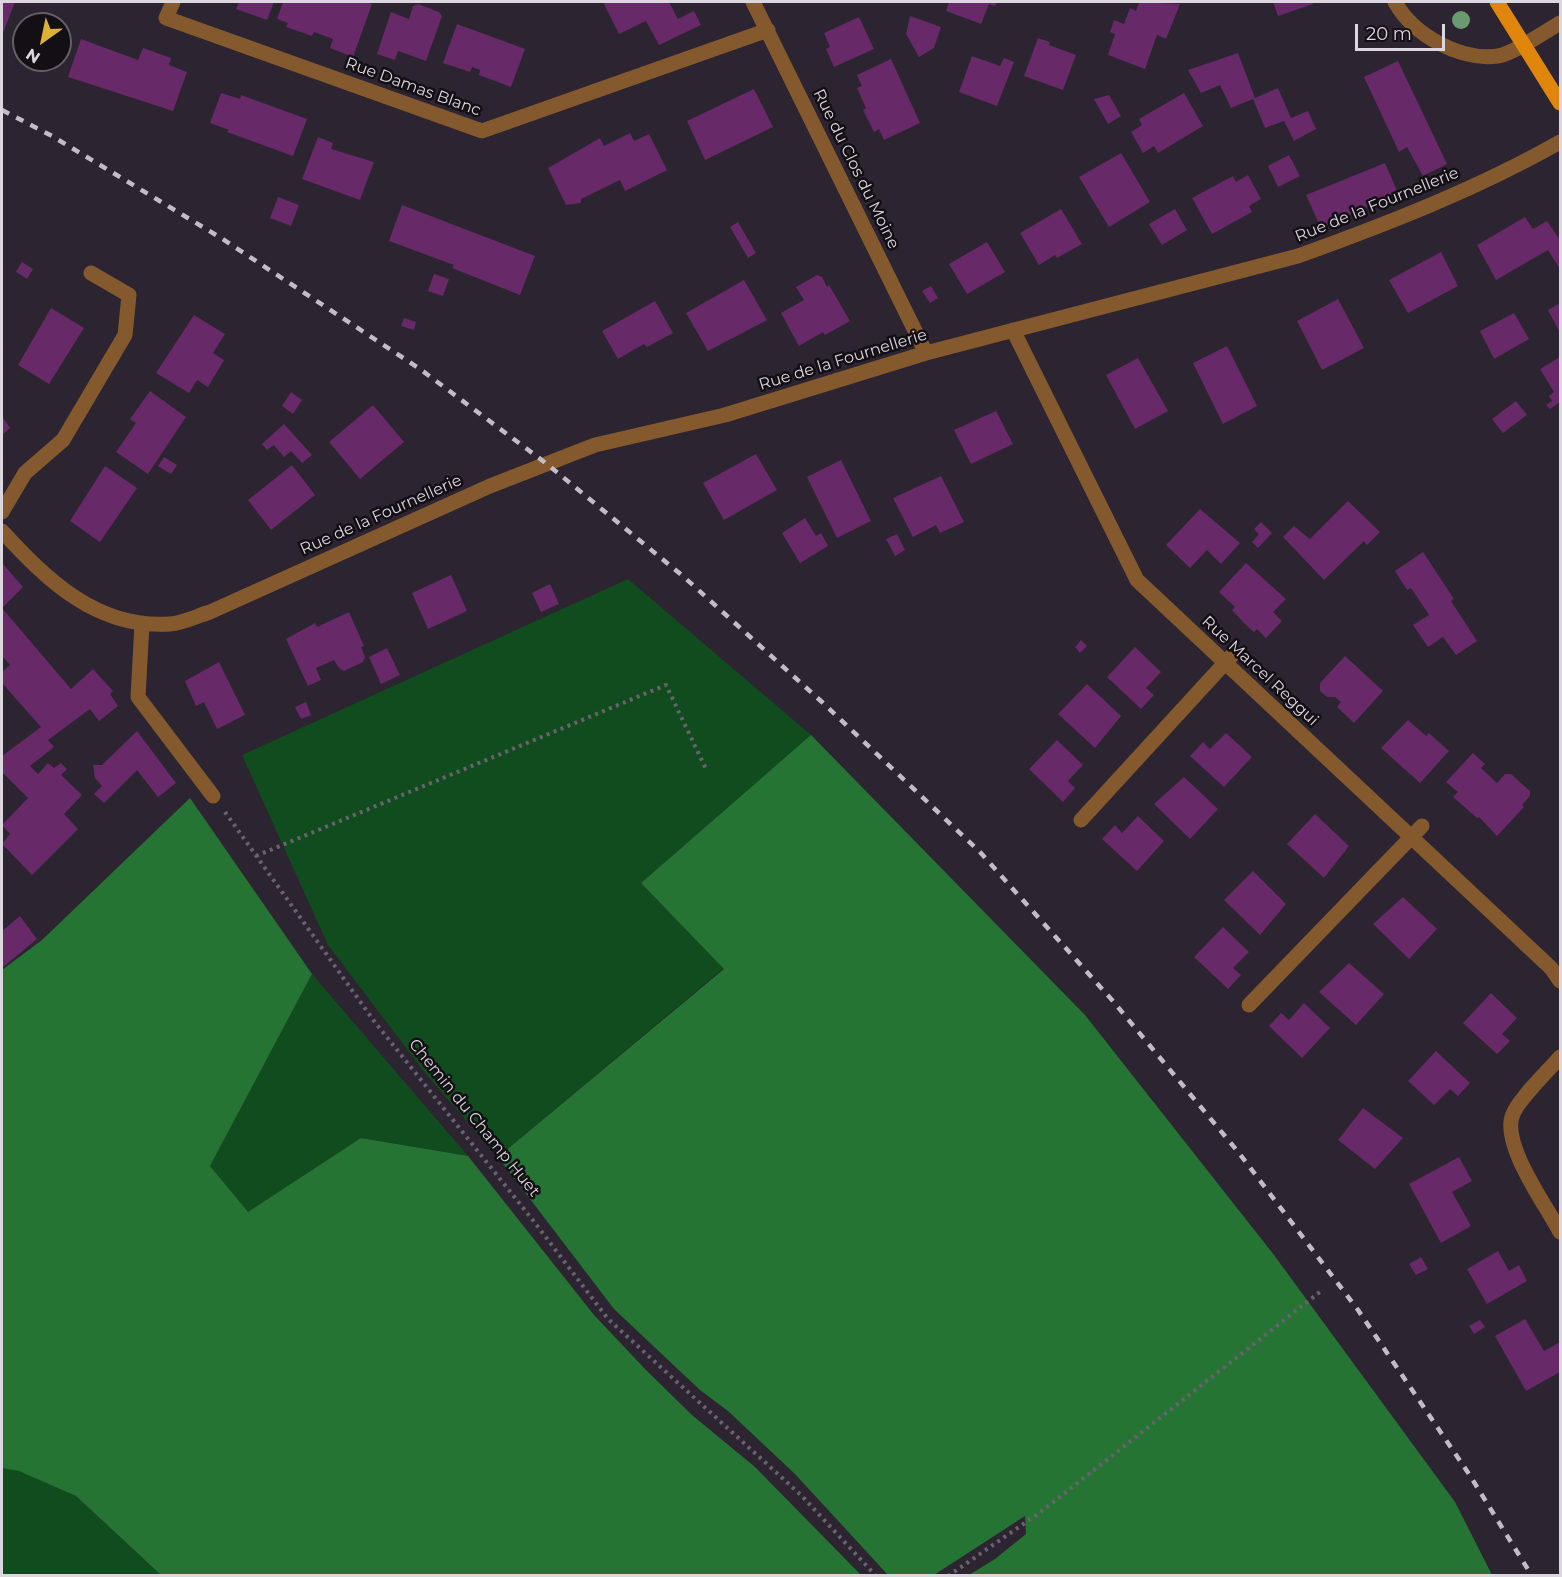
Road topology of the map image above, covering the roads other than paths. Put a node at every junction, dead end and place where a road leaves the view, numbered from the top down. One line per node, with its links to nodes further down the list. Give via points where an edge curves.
1 (173, 2): 6 (street, Rue Damas Blanc, via 166,18 482,131)
2 (753, 2): 6 (street, Rue du Clos du Moine)
3 (1395, 2): 7 (street, via 1415,27 1454,49 1500,56)
4 (1497, 2): 7 (main road)
5 (1560, 23): 7 (street)
6 (768, 30): 12 (street, Rue du Clos du Moine)
7 (1524, 45): 8 (main road)
8 (1560, 103)
9 (1560, 142): 11 (street, Rue de la Fournellerie, via 1465,190 1298,256)
10 (92, 273): 13 (street, via 129,295 125,334 63,440 25,473)
11 (1013, 330): 12 (street, Rue de la Fournellerie); 16 (street, Rue Marcel Reggui, via 1137,580)
12 (926, 353): 15 (street, Rue de la Fournellerie, via 725,415 595,445 470,494 210,612 172,624)
13 (2, 512)
14 (2, 531): 15 (street, Rue de la Fournellerie, via 65,593 118,620)
15 (142, 624): 17 (street, via 138,697)
16 (1230, 657): 18 (street); 19 (street, Rue Marcel Reggui)
17 (213, 796)
18 (1081, 820)
19 (1417, 832): 20 (street, Rue Marcel Reggui); 21 (street)
20 (1560, 981)
21 (1249, 1005)
22 (1560, 1057): 23 (street, via 1513,1112 1509,1127 1512,1145)
23 (1560, 1232)

